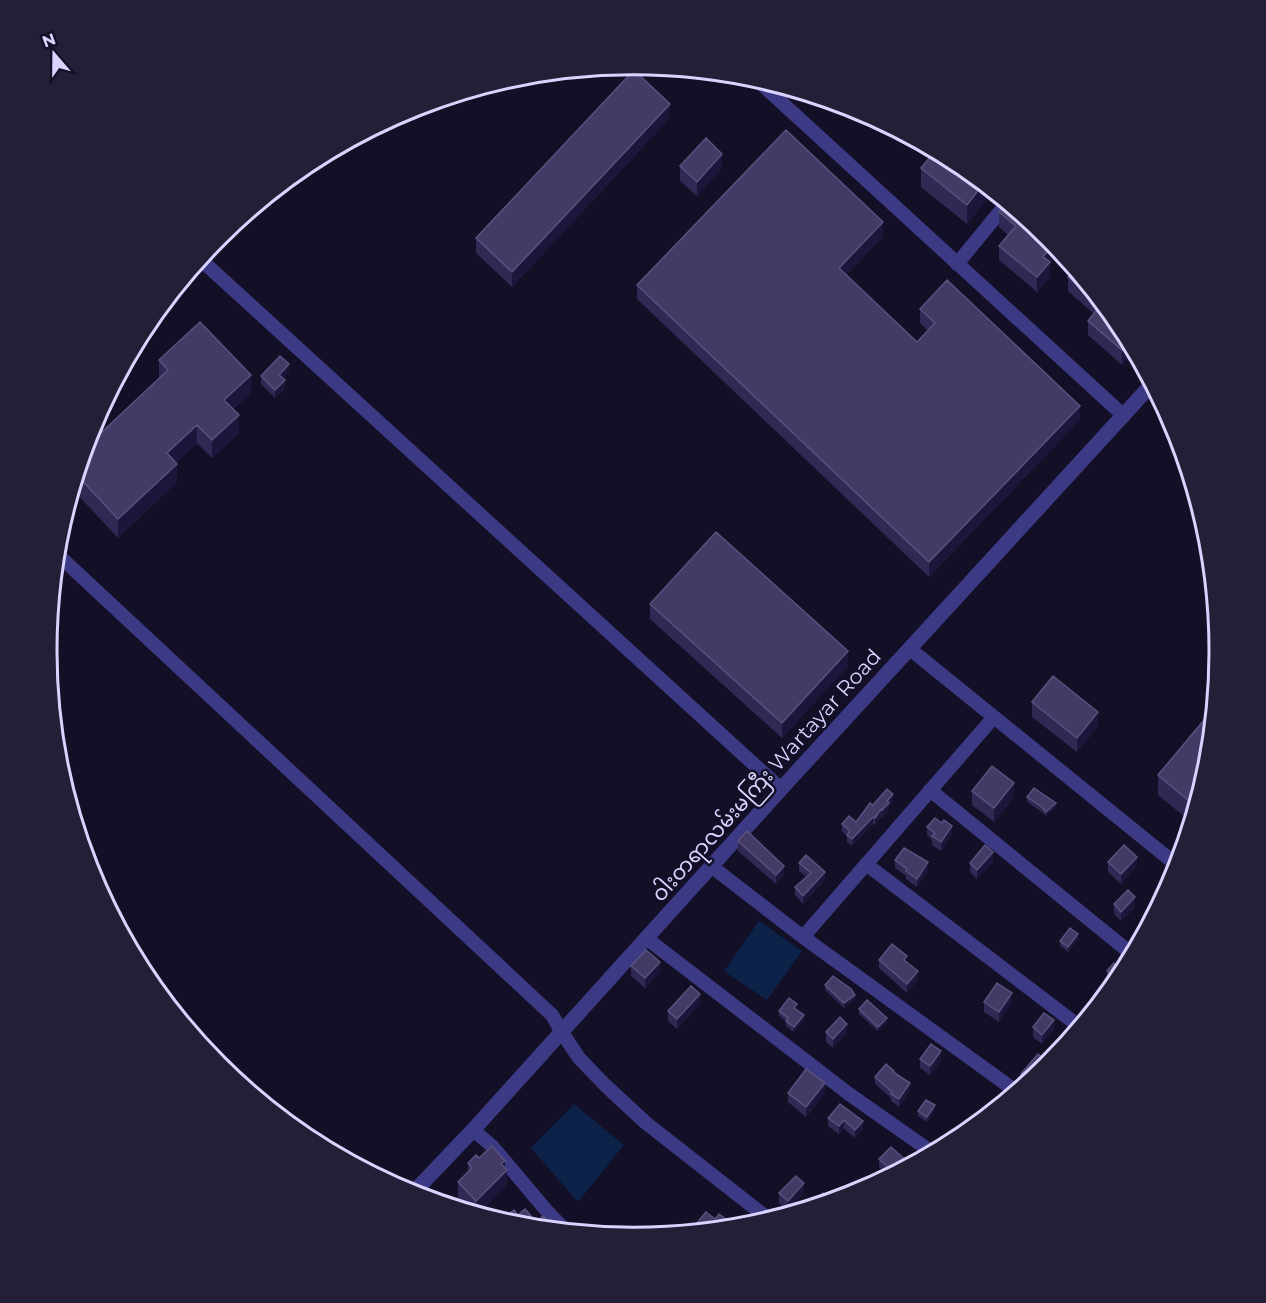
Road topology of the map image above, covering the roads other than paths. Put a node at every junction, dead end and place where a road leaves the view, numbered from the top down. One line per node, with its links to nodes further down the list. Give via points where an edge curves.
1 (771, 93): 3 (street)
2 (1002, 209): 3 (street)
3 (957, 264): 6 (street)
4 (207, 265): 10 (street)
5 (1146, 390): 6 (street, ဝါးတရာလမ်းမကြီး Wartayar Road)
6 (1124, 416): 8 (street, ဝါးတရာလမ်းမကြီး Wartayar Road)
7 (64, 561): 19 (street, via 552,1015)
8 (910, 649): 9 (street); 10 (street, ဝါးတရာလမ်းမကြီး Wartayar Road)
9 (994, 717): 11 (street); 12 (street)
10 (782, 789): 14 (street, ဝါးတရာလမ်းမကြီး Wartayar Road)
11 (930, 790): 13 (street); 17 (street)
12 (1170, 859)
13 (866, 864): 15 (street); 18 (street)
14 (711, 867): 15 (street); 16 (street, ဝါးတရာလမ်းမကြီး Wartayar Road)
15 (803, 937): 20 (street)
16 (646, 938): 19 (street, ဝါးတရာလမ်းမကြီး Wartayar Road); 22 (street)
17 (1126, 949)
18 (1073, 1022)
19 (561, 1031): 21 (street, ဝါးတရာလမ်းမကြီး Wartayar Road); 24 (street, via 579,1058 646,1123)
20 (1010, 1087)
21 (473, 1130): 23 (street, ဝါးတရာလမ်းမကြီး Wartayar Road); 25 (street, via 492,1146)
22 (925, 1147)
23 (419, 1186)
24 (761, 1213)
25 (558, 1223)

